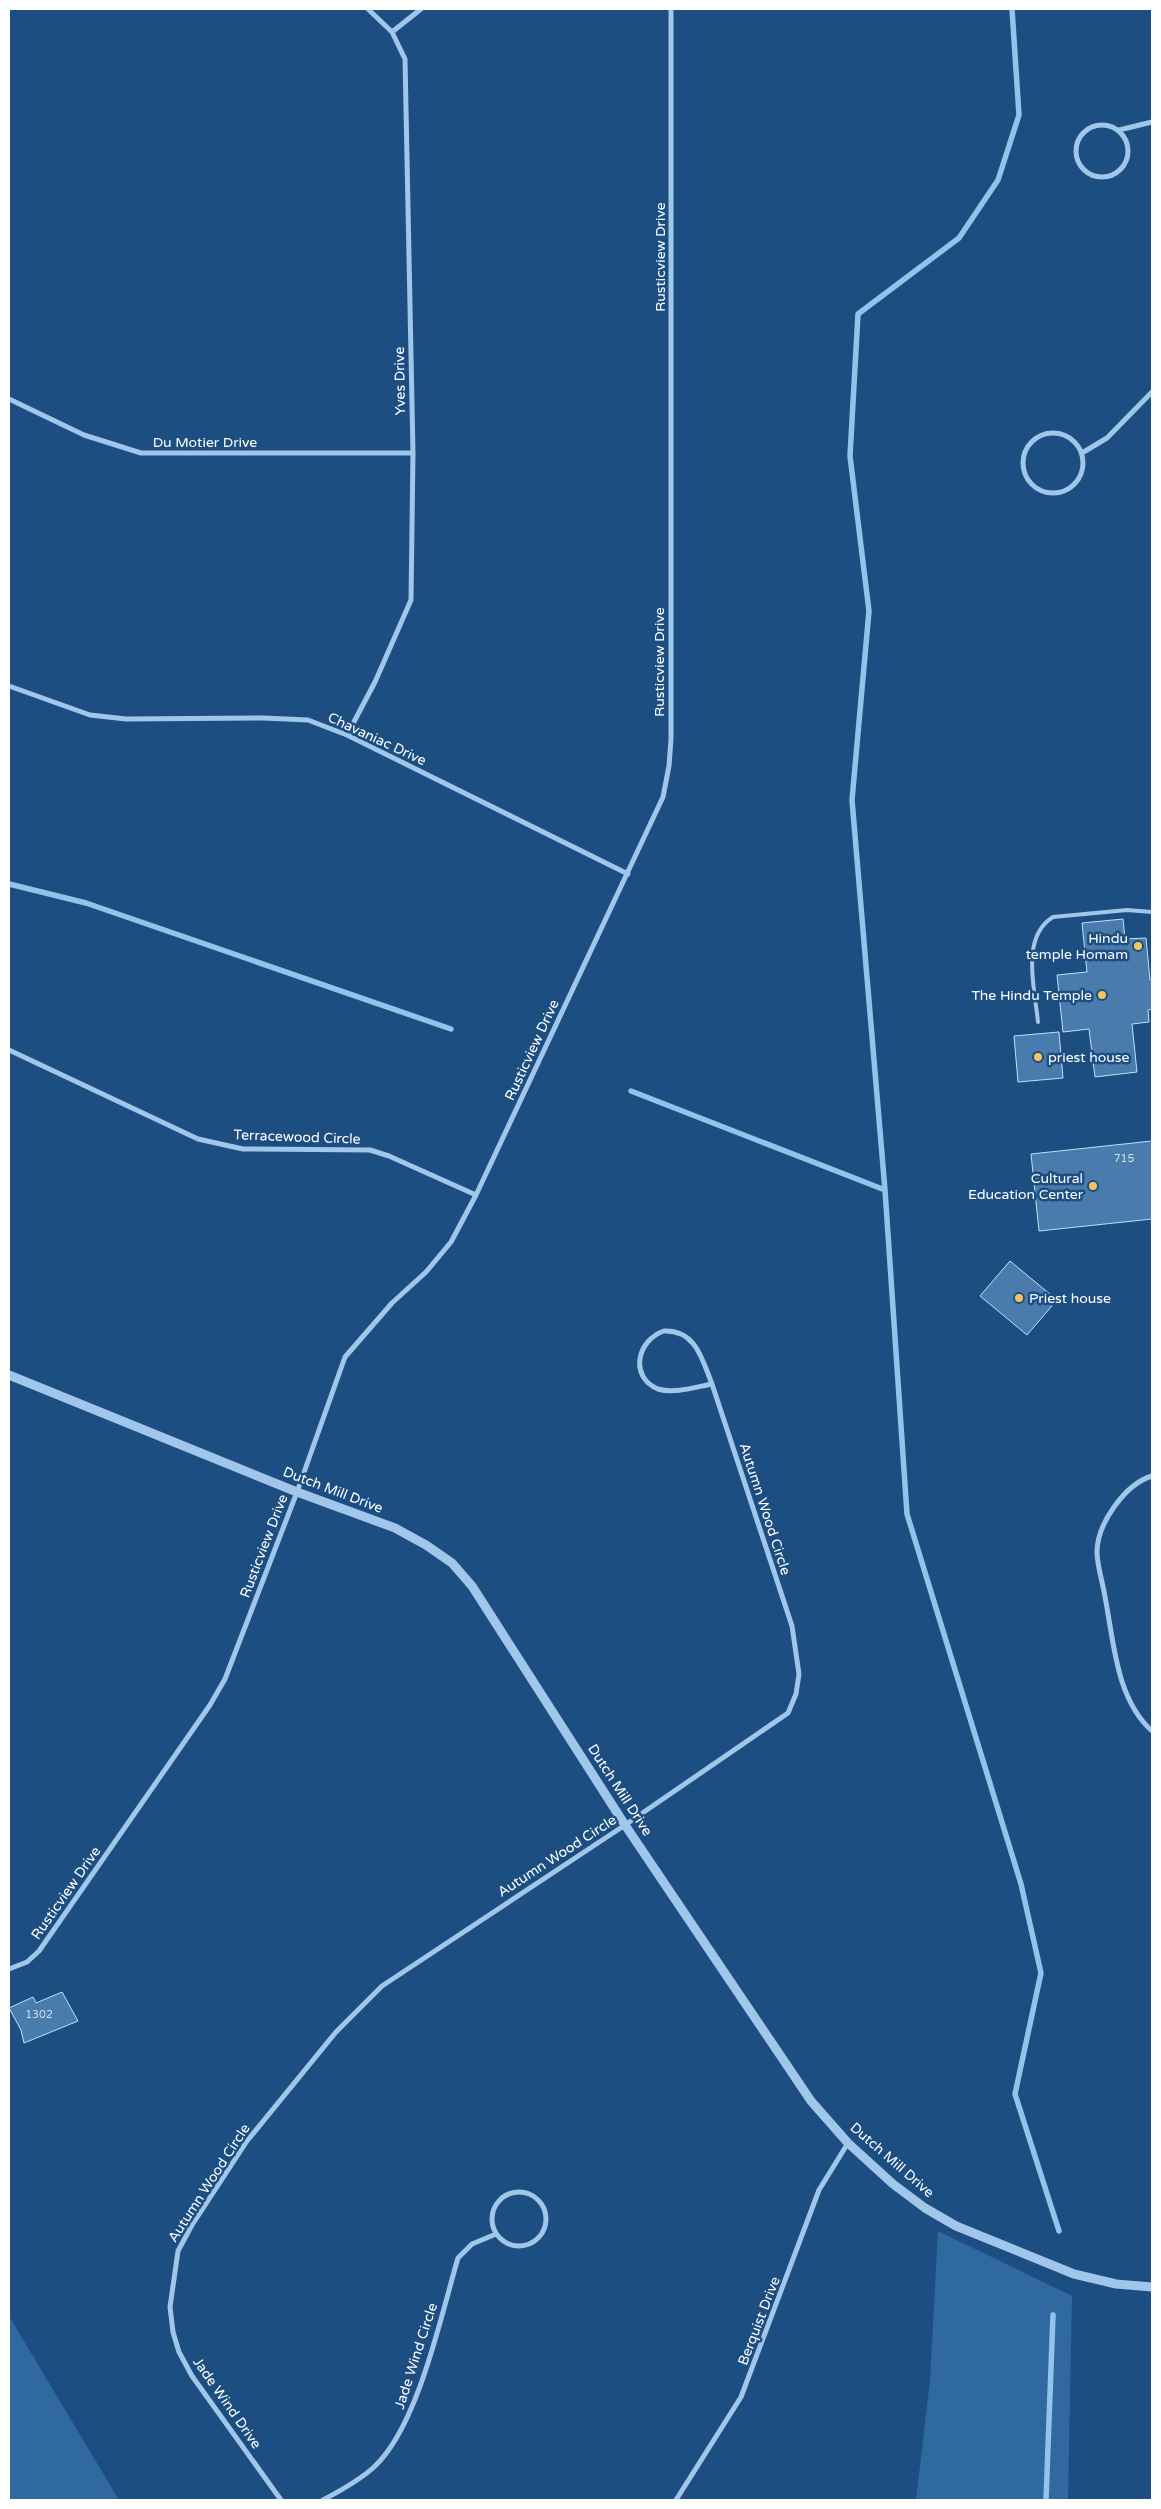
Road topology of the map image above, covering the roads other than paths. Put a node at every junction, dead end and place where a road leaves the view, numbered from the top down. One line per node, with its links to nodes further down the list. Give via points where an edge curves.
1 (368, 9): 4 (street, Yves Drive)
2 (420, 9): 4 (street)
3 (671, 9): 13 (street, Rusticview Drive, via 670,757 663,797)
4 (392, 32): 9 (street, Yves Drive, via 405,59)
5 (1152, 122): 6 (street)
6 (1119, 130): 6 (street, via 1095,126 1081,135 1077,159 1087,173 1104,177 1120,170 1126,162 1128,145)
7 (1152, 392): 10 (street, via 1107,438)
8 (9, 399): 9 (street, Du Motier Drive, via 84,435 141,453)
9 (413, 453): 12 (street, Yves Drive, via 411,600 375,682)
10 (1082, 453): 10 (street, via 1068,437 1044,434 1027,447 1023,457 1026,477 1041,491 1061,493 1078,481 1083,472)
11 (9, 686): 12 (street, Chavaniac Drive, via 90,715 126,719 308,720)
12 (347, 735): 13 (street, Chavaniac Drive)
13 (628, 874): 17 (street, Rusticview Drive)
14 (1152, 912): 15 (lane, via 1128,910 1054,917 1044,922 1038,931 1032,960)
15 (1038, 1022)
16 (9, 1050): 17 (street, Terracewood Circle, via 198,1139 242,1149 370,1150)
17 (476, 1196): 21 (street, Rusticview Drive, via 451,1242 345,1357)
18 (9, 1375): 21 (street, Dutch Mill Drive)
19 (712, 1384): 19 (street, Autumn Wood Circle, via 698,1350 685,1334 675,1331 656,1334 647,1340 640,1360 642,1374 657,1388 668,1391); 23 (street, Autumn Wood Circle, via 792,1626 799,1674 796,1694 788,1713)
20 (1152, 1476): 22 (street, via 1130,1488 1115,1503 1097,1551 1126,1695 1136,1714)
21 (297, 1492): 23 (street, Dutch Mill Drive, via 395,1528 452,1563 472,1586); 24 (street, Rusticview Drive, via 225,1679 210,1705 39,1951 27,1962)
22 (1152, 1731)
23 (625, 1825): 25 (street, Dutch Mill Drive, via 811,2100); 27 (street, Autumn Wood Circle, via 382,1986 336,2032 242,2148 178,2251)
24 (9, 1969)
25 (848, 2143): 28 (street, Dutch Mill Drive, via 893,2184 956,2226 1074,2274 1116,2284); 31 (street, Berquist Drive, via 819,2190 741,2397)
26 (496, 2234): 26 (street, via 518,2247 534,2242 545,2229 547,2220 542,2204 527,2193 508,2194 494,2207 492,2216); 30 (street, Jade Wind Circle, via 472,2244 458,2258 422,2378 408,2417 393,2444 374,2467)
27 (172, 2282): 29 (street, Jade Wind Drive, via 170,2308 173,2332 192,2376)
28 (1152, 2287)
29 (282, 2500)
30 (323, 2500)
31 (676, 2500)

